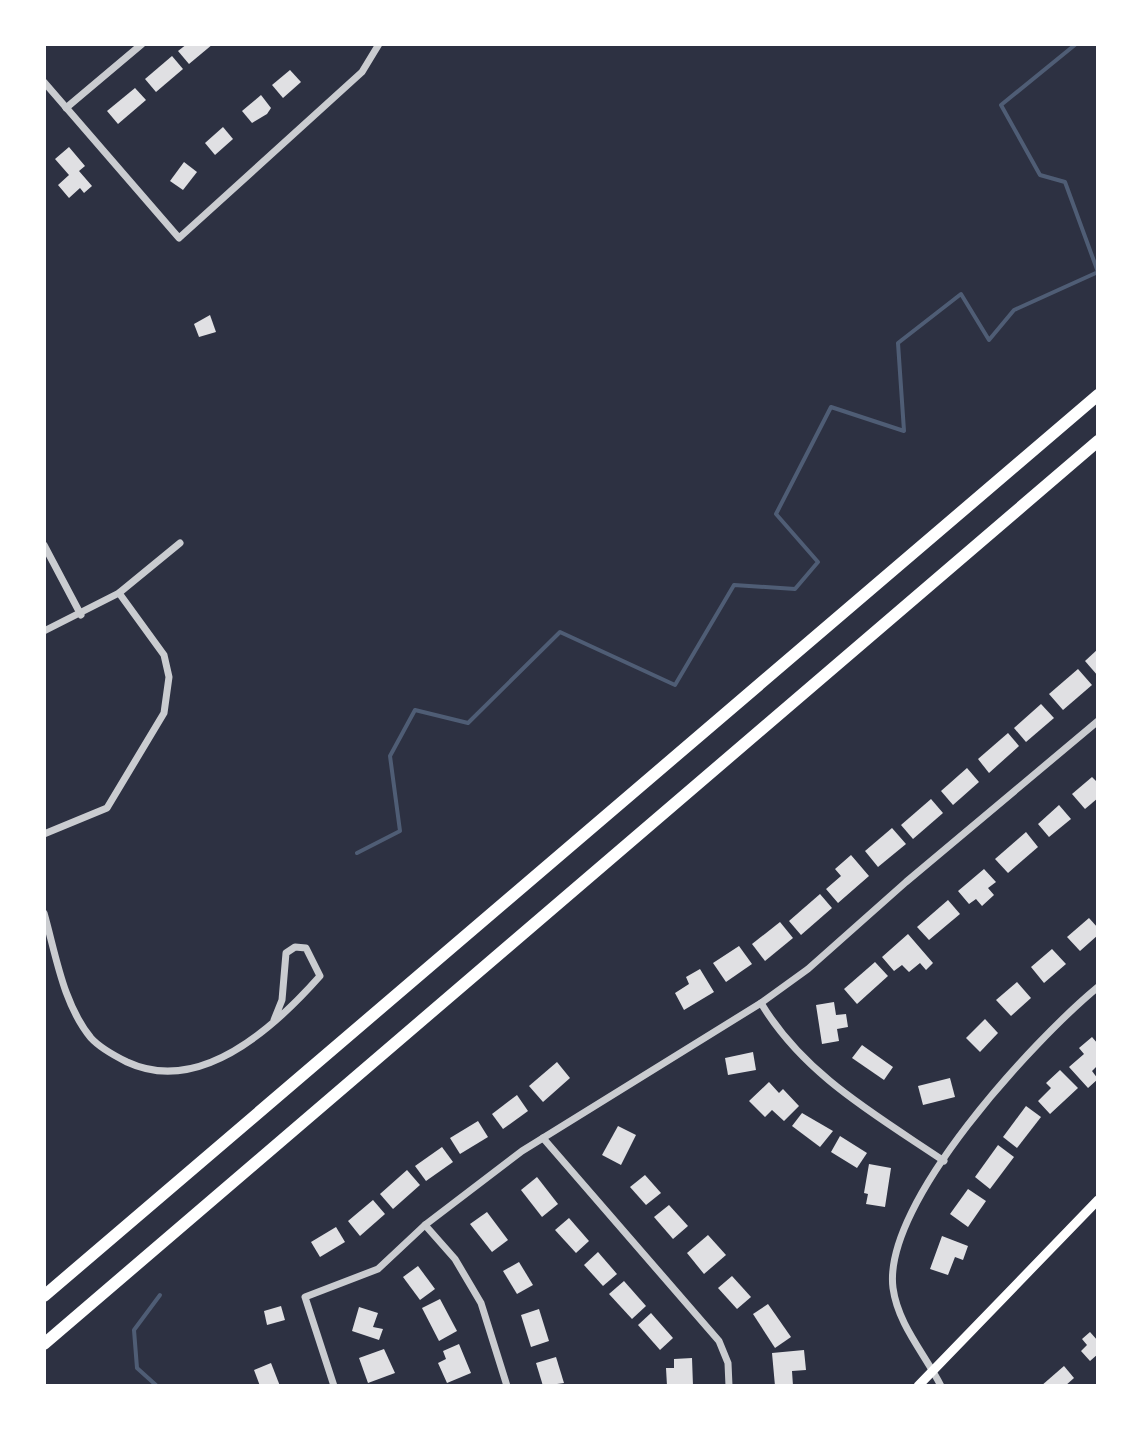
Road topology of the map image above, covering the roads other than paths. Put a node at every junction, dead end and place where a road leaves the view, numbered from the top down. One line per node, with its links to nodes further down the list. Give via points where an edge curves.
1 (142, 44): 4 (street)
2 (379, 44): 4 (street, via 362,72 179,238)
3 (44, 82): 4 (street)
4 (66, 108)
5 (1098, 395): 22 (highway)
6 (1098, 441): 23 (highway)
7 (180, 543): 9 (street)
8 (44, 545): 10 (street)
9 (119, 593): 10 (street); 13 (street, via 164,655 169,677 164,713 107,808)
10 (81, 615): 11 (street)
11 (44, 631)
12 (1098, 721): 16 (street, via 853,933)
13 (44, 834)
14 (44, 913): 17 (street, via 79,1021 93,1041 146,1071 205,1067 240,1048)
15 (1098, 987): 19 (street, via 1012,1071)
16 (761, 1003): 18 (street); 19 (street, via 817,1074)
17 (274, 1020): 17 (street, via 320,976 306,948 286,953 282,1000)
18 (543, 1138): 21 (street); 27 (street, via 719,1341 728,1363)
19 (944, 1161): 24 (street, via 903,1227 892,1275 904,1325)
20 (1098, 1200): 24 (main road)
21 (425, 1225): 25 (street, via 378,1269 305,1297); 26 (street, via 455,1259 481,1303)
22 (44, 1296)
23 (44, 1344)
24 (933, 1370): 28 (main road); 29 (street)
25 (334, 1386)
26 (507, 1386)
27 (729, 1386)
28 (918, 1386)
29 (941, 1386)

